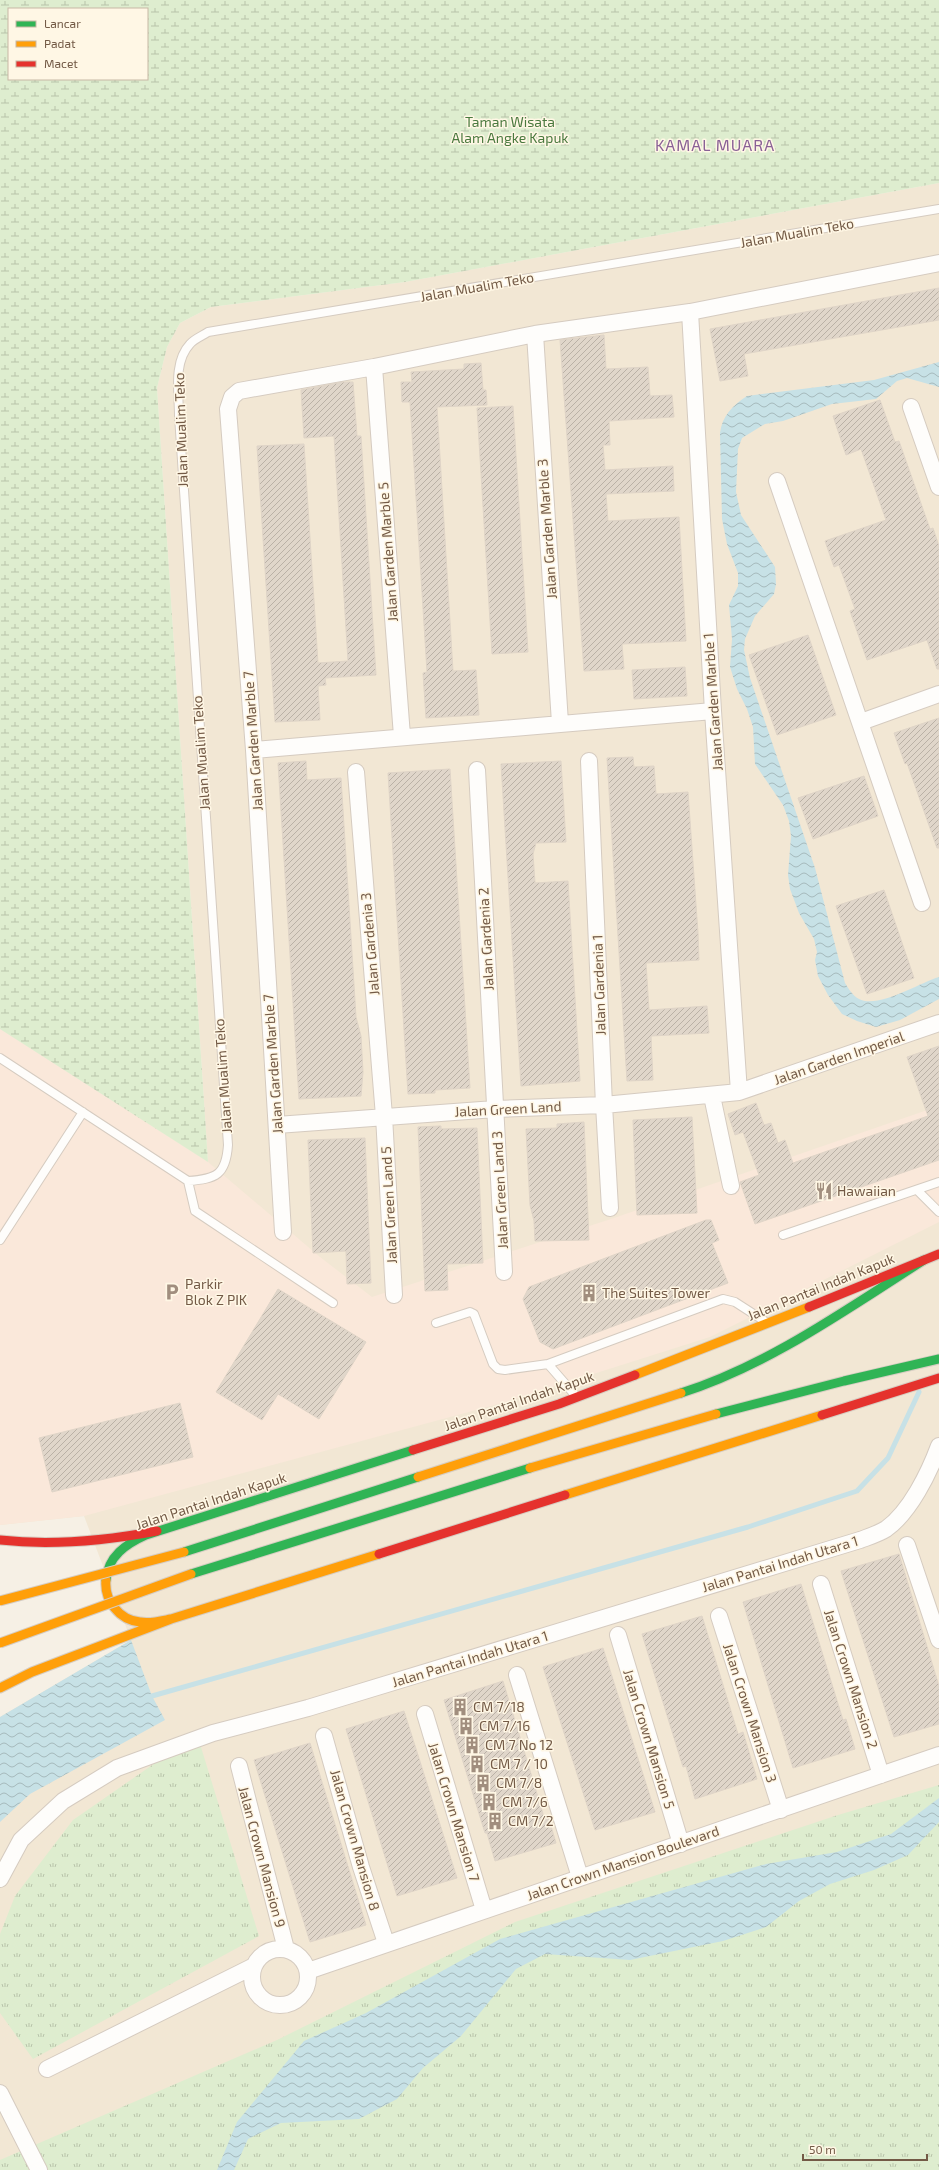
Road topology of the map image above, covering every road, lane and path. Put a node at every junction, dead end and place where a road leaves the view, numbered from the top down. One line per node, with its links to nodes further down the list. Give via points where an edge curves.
1 (939, 209): 28 (lane, Jalan Mualim Teko, via 208,332 191,342 182,353 179,364 179,416 228,1145 227,1160 221,1172 209,1179)
2 (939, 263): 3 (street, Jalan Garden Marble 7)
3 (690, 312): 4 (street, Jalan Garden Marble 7); 10 (street, Jalan Garden Marble 1)
4 (535, 334): 5 (street, Jalan Garden Marble 7); 12 (street, Jalan Garden Marble 3)
5 (374, 367): 13 (street, Jalan Garden Marble 5); 14 (street, Jalan Garden Marble 7, via 239,391 232,397 228,409)
6 (911, 407): 8 (street)
7 (777, 481): 11 (street)
8 (939, 487)
9 (939, 694): 11 (street)
10 (713, 711): 12 (street); 21 (street, Jalan Garden Marble 1)
11 (861, 722): 18 (street)
12 (560, 724): 13 (street)
13 (402, 736): 14 (street)
14 (254, 750): 27 (street, Jalan Garden Marble 7)
15 (589, 761): 23 (street, Jalan Gardenia 1)
16 (477, 770): 24 (street, Jalan Gardenia 2)
17 (356, 772): 26 (street, Jalan Gardenia 3)
18 (922, 903)
19 (939, 1023): 21 (street, Jalan Garden Imperial)
20 (0, 1058): 25 (lane)
21 (739, 1092): 22 (street, Jalan Green Land)
22 (712, 1096): 23 (street, Jalan Green Land); 30 (street)
23 (604, 1105): 24 (street, Jalan Green Land); 32 (street, Jalan Gardenia 1)
24 (496, 1109): 26 (street, Jalan Green Land); 39 (street, Jalan Green Land 3)
25 (83, 1112): 28 (lane); 36 (lane)
26 (384, 1116): 27 (street, Jalan Green Land); 40 (street, Jalan Green Land 5)
27 (277, 1125): 34 (street, Jalan Garden Marble 7)
28 (188, 1181): 41 (lane, via 194,1211)
29 (939, 1182): 31 (lane)
30 (731, 1186)
31 (918, 1190): 33 (lane); 35 (lane)
32 (610, 1208)
33 (939, 1212)
34 (283, 1232)
35 (783, 1235)
36 (0, 1240)
37 (939, 1254): 38 (main road, Jalan Pantai Indah Kapuk)
38 (924, 1260): 43 (main road, Jalan Pantai Indah Kapuk); 53 (main road, bridge, via 788,1346 701,1388 184,1552)
39 (504, 1272)
40 (394, 1295)
41 (333, 1303)
42 (436, 1323): 45 (lane, via 470,1312 474,1314 493,1364 498,1369)
43 (769, 1324): 45 (lane, via 735,1302 723,1299); 47 (main road, Jalan Pantai Indah Kapuk)
44 (939, 1359): 58 (main road, bridge, via 801,1391 497,1477 191,1574)
45 (548, 1364): 47 (lane)
46 (936, 1379): 55 (main road, Jalan Pantai Indah Kapuk)
47 (577, 1397): 49 (main road, Jalan Pantai Indah Kapuk)
48 (939, 1446): 69 (street, Jalan Pantai Indah Utara 1, via 924,1481 900,1515 886,1529 854,1542 308,1708 213,1734 117,1768 63,1801 21,1840)
49 (157, 1531): 50 (main road, via 68,1544); 55 (main road, Jalan Pantai Indah Kapuk, via 130,1543 116,1554 107,1569 105,1584 109,1601 117,1612 129,1619 144,1623)
50 (0, 1540)
51 (907, 1545): 57 (street)
52 (821, 1584): 65 (street, Jalan Crown Mansion 2)
53 (0, 1601)
54 (719, 1616): 66 (street, Jalan Crown Mansion 3)
55 (171, 1619): 60 (main road, via 32,1672)
56 (618, 1634): 67 (street, Jalan Crown Mansion 5)
57 (939, 1640)
58 (0, 1643)
59 (517, 1675): 68 (street)
60 (0, 1688)
61 (425, 1714): 70 (street, Jalan Crown Mansion 7)
62 (324, 1736): 71 (street, Jalan Crown Mansion 8, via 361,1867)
63 (939, 1755): 65 (street, Jalan Crown Mansion Boulevard)
64 (239, 1766): 72 (street, Jalan Crown Mansion 9)
65 (882, 1775): 66 (street, Jalan Crown Mansion Boulevard)
66 (781, 1810): 67 (street, Jalan Crown Mansion Boulevard)
67 (681, 1844): 68 (street, Jalan Crown Mansion Boulevard)
68 (580, 1877): 70 (street, Jalan Crown Mansion Boulevard)
69 (0, 1879)
70 (484, 1910): 71 (street, Jalan Crown Mansion Boulevard)
71 (386, 1943): 74 (street, Jalan Crown Mansion Boulevard)
72 (286, 1949): 73 (street, via 270,1950 257,1959); 74 (street, via 300,1957)
73 (254, 1966): 74 (street, via 252,1982 260,1996 266,2002 282,2005 297,2000 303,1994 307,1987); 75 (street)
74 (308, 1971)
75 (47, 2069)
76 (0, 2093): 77 (street)
77 (39, 2170)

